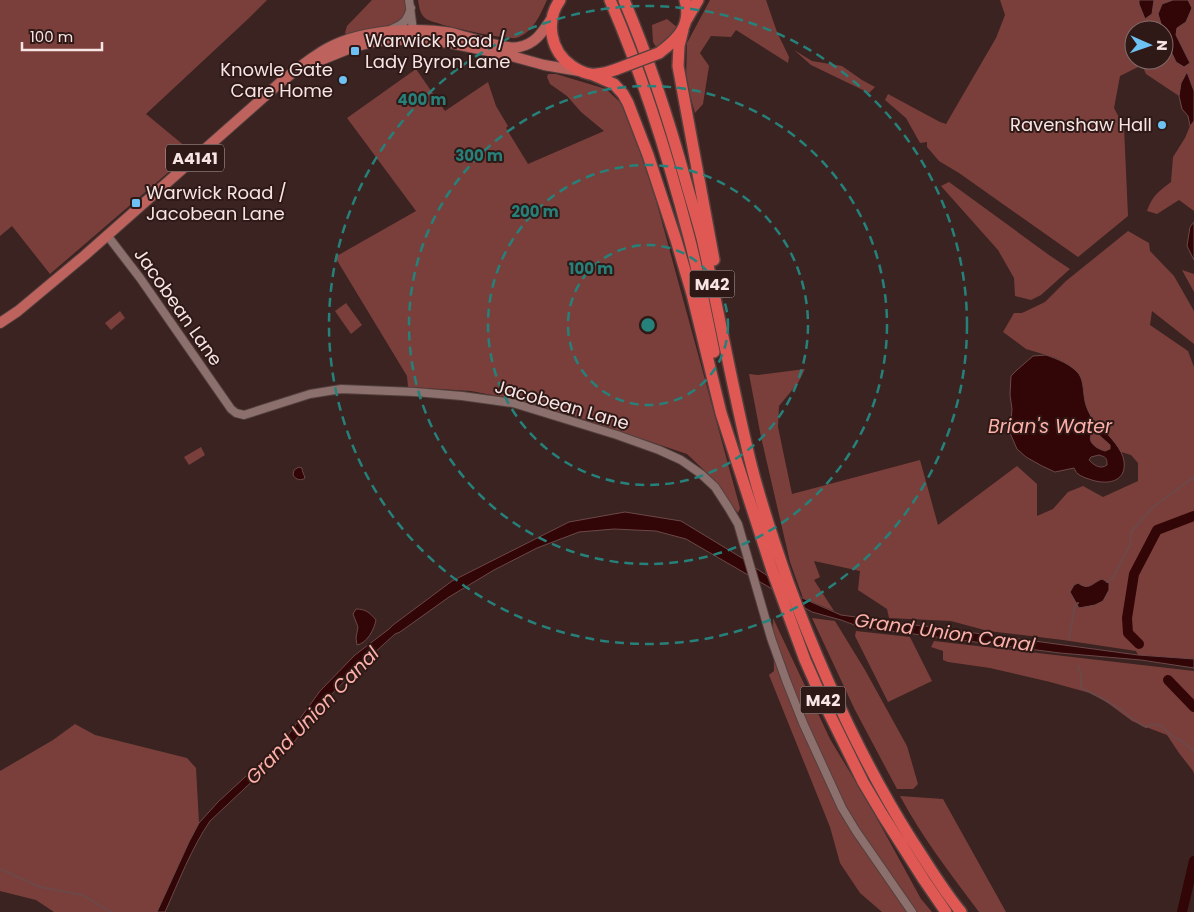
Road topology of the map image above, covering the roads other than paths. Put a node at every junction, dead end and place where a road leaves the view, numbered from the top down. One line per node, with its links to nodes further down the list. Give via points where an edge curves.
1 (610, 0): 17 (highway, M42, via 627,39 667,160 689,239 739,463)
2 (624, 0): 16 (highway, M42, via 640,36 675,140 702,236 750,460)
3 (685, 0): 7 (highway)
4 (698, 0): 7 (highway)
5 (410, 4): 8 (street); 9 (street, via 406,20); 10 (street, via 416,20)
6 (556, 7): 10 (main road, A4141, via 536,40 518,48 451,33); 12 (highway, via 551,33 554,44 568,63)
7 (685, 26): 12 (highway, bridge, via 659,53 604,73); 16 (highway, via 678,51 678,66)
8 (413, 30): 9 (main road, A4141); 10 (main road, A4141); 11 (main road, via 419,35 460,42)
9 (385, 32): 13 (main road, A4141, via 333,46)
10 (430, 36): 11 (main road, A4141); 13 (main road, A4141, via 378,41 353,48 320,60)
11 (472, 48): 12 (main road, A4141)
12 (585, 73): 17 (highway, via 614,84 623,94 648,155 692,294 721,413)
13 (282, 81): 14 (main road, A4141)
14 (107, 235): 15 (main road, A4141); 19 (street, Jacobean Lane, via 236,413 244,415 310,394 340,389 462,396 513,403 617,435 659,450 702,474 715,487 738,524 786,680 842,808)
15 (0, 323)
16 (763, 504): 18 (highway, M42, via 802,619)
17 (756, 524): 18 (highway, M42, via 788,616 824,703 863,782)
18 (886, 810): 20 (highway, M42, via 924,880); 21 (highway, M42)
19 (912, 912)
20 (946, 912)
21 (961, 912)

